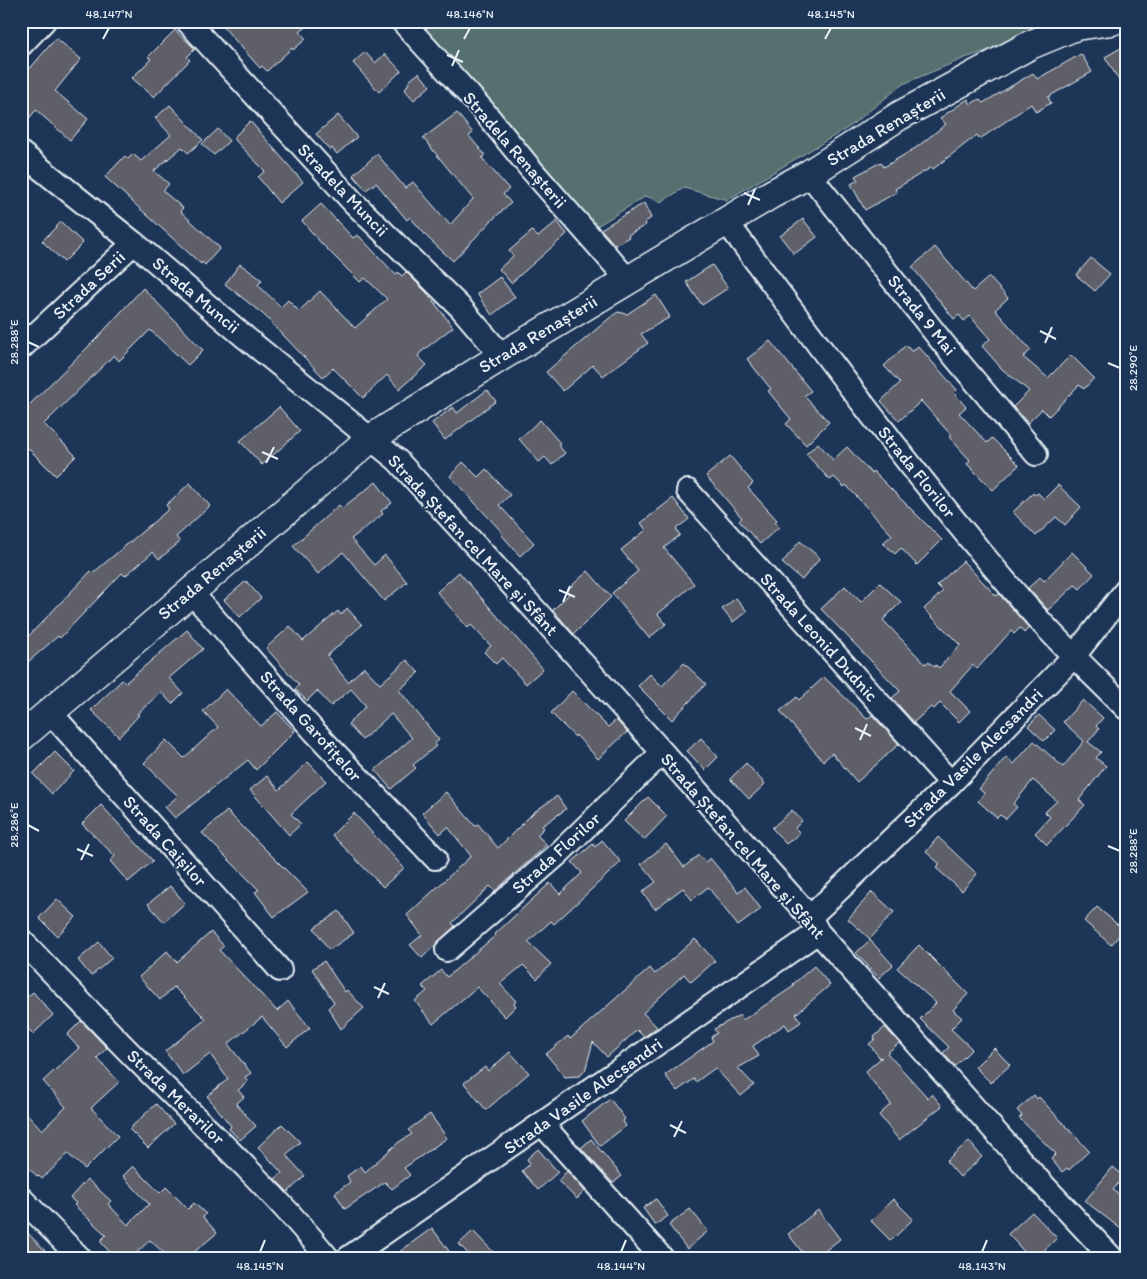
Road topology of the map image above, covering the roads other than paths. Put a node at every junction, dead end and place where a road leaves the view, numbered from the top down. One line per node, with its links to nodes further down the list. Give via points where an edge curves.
1 (44, 21): 5 (street)
2 (187, 21): 12 (street, Stradela Muncii, via 354,203 461,308)
3 (402, 21): 10 (street, Stradela Renașterii)
4 (1112, 21): 7 (street, Strada Renașterii, via 1076,26 1030,45 899,116)
5 (21, 44)
6 (21, 154): 9 (street, Strada Muncii)
7 (809, 174): 8 (street, Strada Renașterii); 14 (street, Strada 9 Mai)
8 (726, 221): 10 (street, Strada Renașterii); 18 (street, Strada Florilor, via 918,475 1024,604)
9 (134, 243): 11 (street, Strada Serii); 13 (street, Strada Muncii)
10 (628, 280): 12 (street, Strada Renașterii)
11 (21, 348)
12 (502, 356): 13 (street, Strada Renașterii)
13 (370, 439): 17 (street, Strada Renașterii); 22 (street, Strada Ștefan cel Mare și Sfânt, via 397,460)
14 (1036, 454)
15 (688, 491): 23 (street, Strada Leonid Dudnic)
16 (1126, 590): 18 (street, Strada Vasile Alecsandri)
17 (190, 591): 20 (street, Strada Renașterii); 24 (street, Strada Garofițelor, via 314,731)
18 (1074, 656): 19 (street, Strada Florilor); 23 (street, Strada Vasile Alecsandri)
19 (1126, 708)
20 (50, 712): 21 (street, Strada Renașterii); 28 (street, Strada Caișilor)
21 (21, 737)
22 (662, 753): 25 (street, Strada Ștefan cel Mare și Sfânt); 27 (street, Strada Florilor, via 557,855)
23 (951, 783): 25 (street, Strada Vasile Alecsandri)
24 (434, 858)
25 (814, 924): 29 (street, Strada Vasile Alecsandri); 35 (street, Strada Ștefan cel Mare și Sfânt, via 1034,1175)
26 (21, 940): 32 (street, Strada Merarilor, via 286,1207)
27 (447, 950)
28 (280, 970)
29 (542, 1124): 33 (street, Strada Vasile Alecsandri); 34 (street)
30 (21, 1198): 31 (street)
31 (80, 1258)
32 (328, 1258)
33 (348, 1258)
34 (662, 1258)
35 (1112, 1258)

